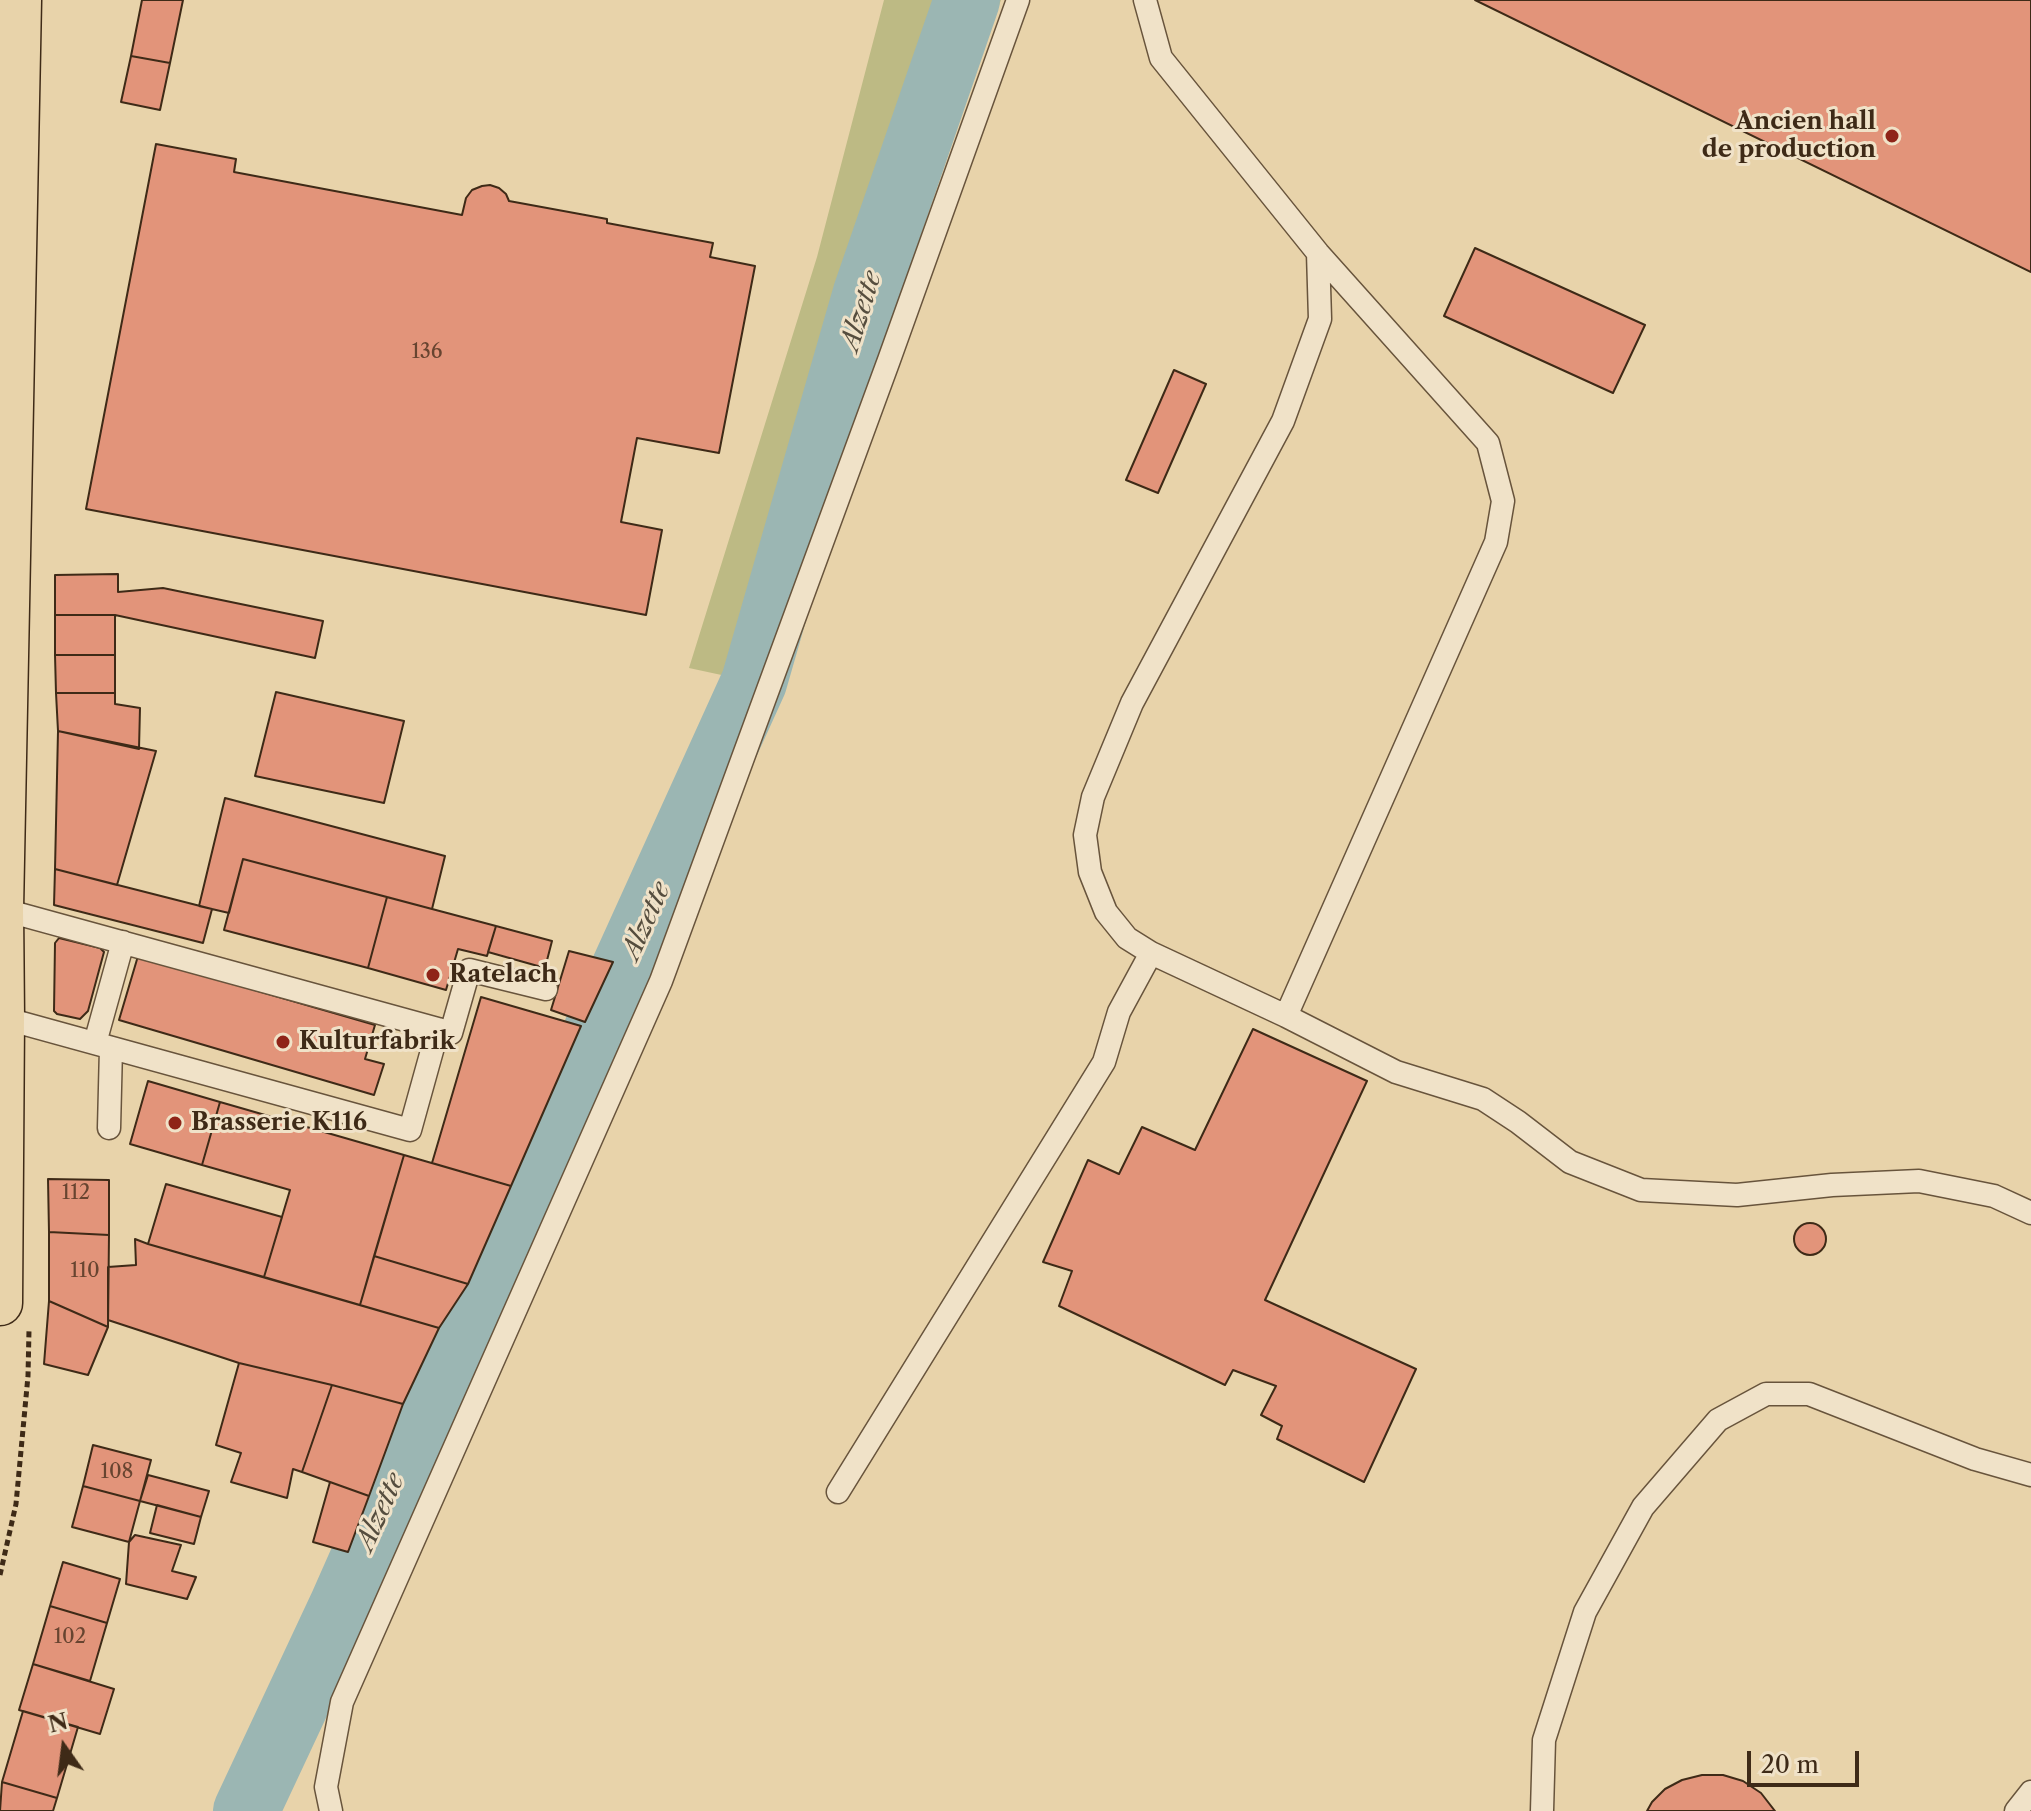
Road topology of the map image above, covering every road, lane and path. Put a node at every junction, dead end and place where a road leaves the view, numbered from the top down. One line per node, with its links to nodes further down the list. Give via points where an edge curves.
1 (19, 0): 5 (main road)
2 (1018, 0): 19 (lane, via 661,981 342,1702 326,1787)
3 (1145, 0): 4 (lane, via 1161,58)
4 (1318, 253): 7 (lane, via 1320,319 1283,421 1132,703 1093,797 1085,835 1090,872 1106,912 1127,938); 9 (lane, via 1488,443 1503,501 1496,542)
5 (1, 909): 6 (lane); 10 (main road)
6 (123, 942): 11 (lane); 12 (lane)
7 (1151, 953): 9 (lane); 17 (lane, via 1119,1012 1104,1062)
8 (546, 989): 11 (lane, via 469,970 451,1033)
9 (1286, 1016): 14 (lane, via 1396,1072 1483,1099 1570,1162 1641,1190 1737,1195 1919,1181 1994,1196)
10 (1, 1018): 12 (lane); 15 (main road)
11 (438, 1029): 12 (lane, via 410,1130)
12 (103, 1046): 13 (lane)
13 (109, 1128)
14 (2031, 1213)
15 (0, 1303)
16 (2031, 1475): 20 (lane, via 1975,1459 1809,1394 1766,1394 1718,1420 1643,1507 1585,1612 1544,1740)
17 (838, 1492)
18 (2031, 1792): 21 (lane)
19 (331, 1811)
20 (1542, 1811)
21 (2016, 1811)

